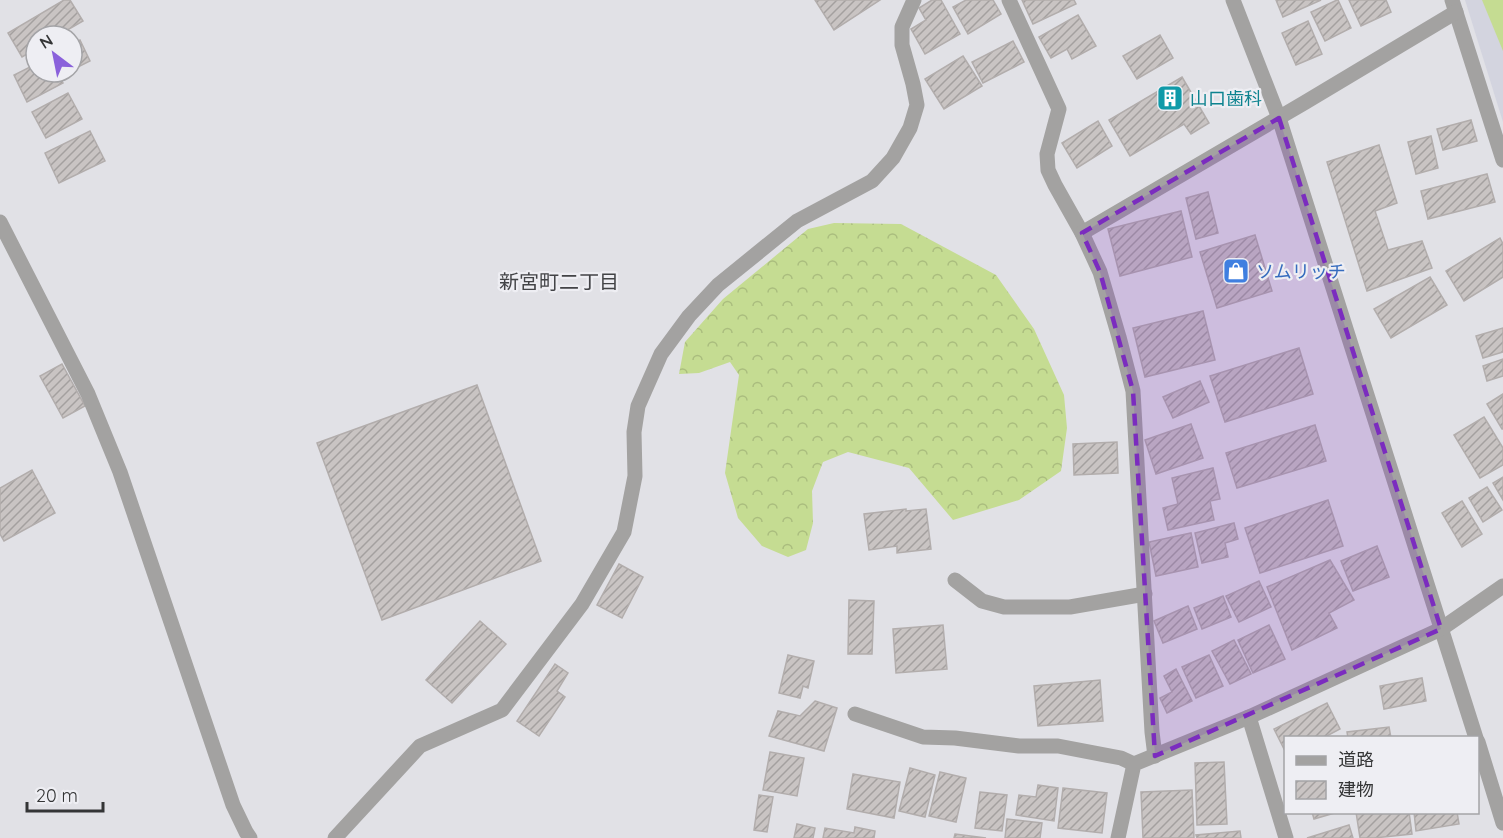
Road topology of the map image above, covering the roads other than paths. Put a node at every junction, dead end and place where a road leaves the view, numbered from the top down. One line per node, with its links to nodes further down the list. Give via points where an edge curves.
1 (914, 0): 21 (street, via 902,27 902,45 917,105 910,128 893,158 872,181 797,221 718,285 689,316 661,354 638,406 635,476 624,532 582,604 502,710 420,746)
2 (1009, 0): 8 (street, via 1059,109 1047,154 1048,170)
3 (1233, 0): 5 (street)
4 (1454, 6): 5 (street); 6 (street)
5 (1279, 118): 8 (street); 12 (street)
6 (1503, 159)
7 (0, 222): 20 (street, via 88,394 116,462 233,806)
8 (1082, 233): 11 (street, via 1100,272 1133,391)
9 (955, 580): 11 (street, via 982,601 1004,607 1070,607)
10 (1503, 586): 12 (street)
11 (1145, 594): 17 (street)
12 (1441, 629): 14 (street); 15 (street)
13 (855, 714): 18 (street, via 923,737 1058,746)
14 (1249, 717): 17 (street); 23 (street)
15 (1475, 736)
16 (1479, 745): 19 (street)
17 (1155, 756): 18 (street)
18 (1134, 764): 22 (street)
19 (1503, 823)
20 (250, 838)
21 (335, 838)
22 (1118, 838)
23 (1286, 838)

